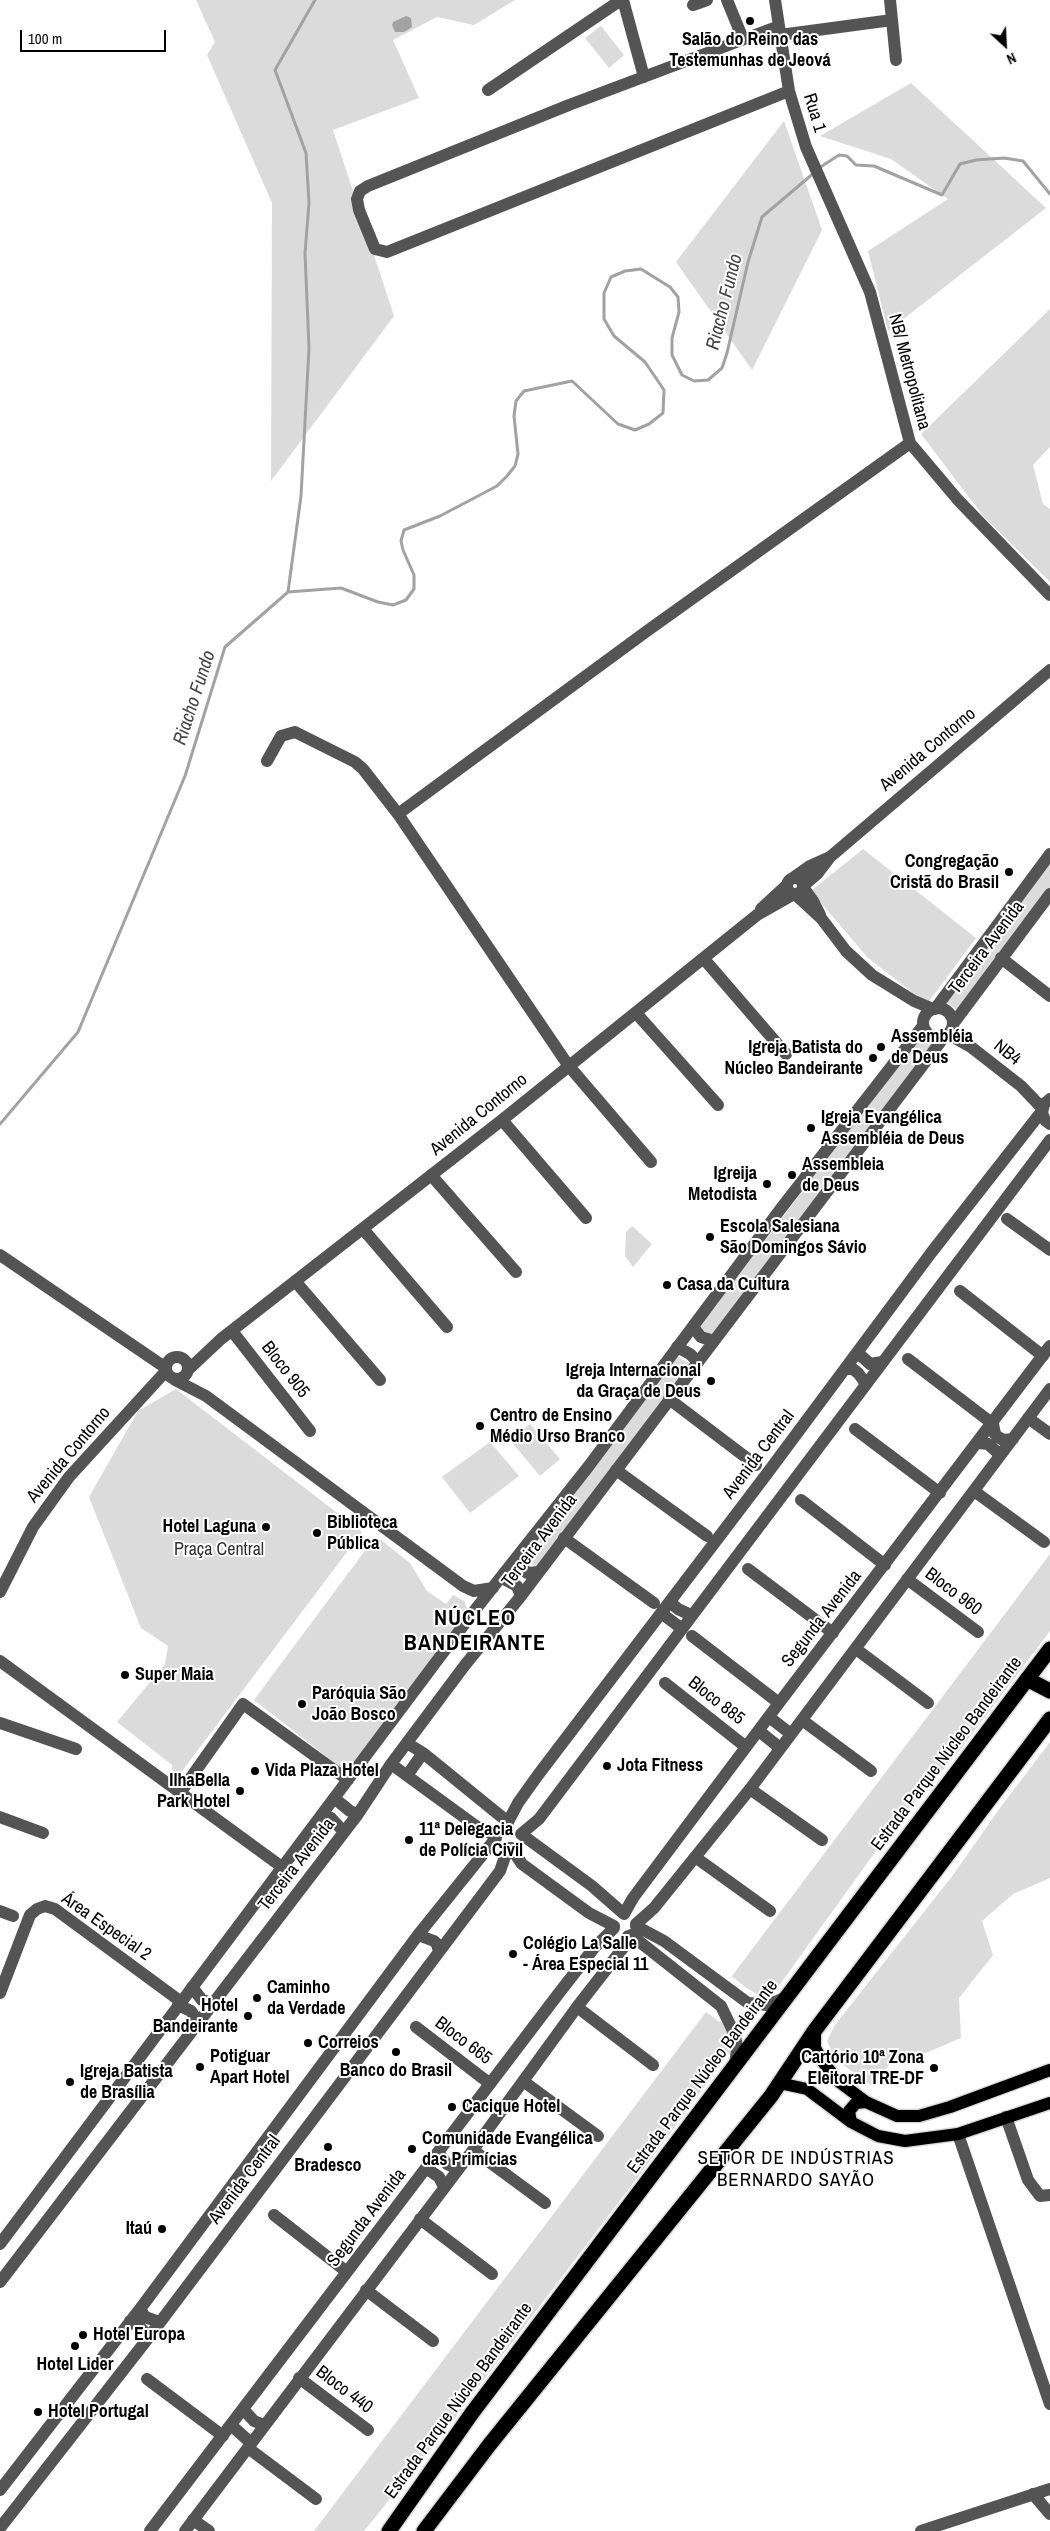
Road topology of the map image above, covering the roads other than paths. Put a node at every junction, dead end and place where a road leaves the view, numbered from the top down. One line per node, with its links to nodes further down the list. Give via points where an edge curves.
1 (622, 0): 11 (street); 12 (street)
2 (707, 0): 6 (street)
3 (727, 0): 9 (street)
4 (775, 0): 8 (street, Rua 1)
5 (890, 0): 7 (street)
6 (693, 5)
7 (892, 20): 8 (street); 10 (street)
8 (779, 31): 9 (street); 13 (street, Rua 1)
9 (743, 39): 11 (street)
10 (896, 60)
11 (644, 77): 13 (street, via 360,191 357,199 375,249 387,252)
12 (488, 90)
13 (789, 91): 14 (street, Rua 1)
14 (806, 147): 15 (street, NB/ Metropolitana, via 870,292)
15 (910, 443): 16 (street, NB/ Metropolitana, via 958,500); 19 (street, via 646,631)
16 (1050, 595)
17 (1050, 670): 21 (street, Avenida Contorno, via 830,857 818,874)
18 (267, 761): 19 (street, via 281,736 295,732 355,762)
19 (398, 814): 32 (street)
20 (1050, 854): 27 (street, Terceira Avenida)
21 (796, 887): 24 (street, Avenida Contorno, via 766,904); 25 (street, via 835,938 860,964)
22 (1050, 894): 23 (street, Terceira Avenida)
23 (1002, 958): 26 (street); 30 (street, Terceira Avenida)
24 (704, 959): 28 (street, Avenida Contorno); 31 (street)
25 (900, 993): 27 (street); 29 (street)
26 (1050, 996)
27 (934, 1009): 29 (street); 30 (street, via 946,1010 952,1019)
28 (636, 1013): 32 (street, Avenida Contorno); 34 (street)
29 (923, 1023): 30 (street, via 931,1037); 49 (street, Terceira Avenida)
30 (950, 1030): 33 (street, NB4); 52 (street, Terceira Avenida)
31 (786, 1054)
32 (568, 1065): 35 (street, Avenida Contorno); 38 (street)
33 (1046, 1104): 36 (street, via 1043,1117); 56 (street, Avenida Central)
34 (718, 1105)
35 (502, 1120): 39 (street, Avenida Contorno); 40 (street)
36 (1050, 1124)
37 (1050, 1140): 60 (street)
38 (651, 1162)
39 (431, 1175): 42 (street, Avenida Contorno); 45 (street)
40 (586, 1218)
41 (1007, 1219): 43 (street)
42 (363, 1229): 46 (street, Avenida Contorno); 48 (street)
43 (1050, 1250)
44 (0, 1255): 53 (street)
45 (516, 1272)
46 (295, 1281): 50 (street, Avenida Contorno); 64 (street)
47 (960, 1291): 55 (street)
48 (447, 1326)
49 (693, 1327): 52 (street, via 701,1337); 54 (street, Terceira Avenida)
50 (232, 1330): 51 (street, Avenida Contorno); 72 (street, Bloco 905)
51 (221, 1339): 57 (street, Avenida Contorno); 62 (street, Avenida Contorno)
52 (714, 1341): 59 (street, Terceira Avenida)
53 (133, 1344): 57 (street); 63 (street)
54 (677, 1347): 59 (street); 85 (street, Terceira Avenida)
55 (1046, 1351): 70 (street, Segunda Avenida)
56 (858, 1353): 60 (street, via 870,1364); 61 (street, Avenida Central)
57 (176, 1357): 62 (street, via 186,1361); 63 (street, via 168,1362)
58 (908, 1359): 70 (street)
59 (698, 1362): 68 (street, Terceira Avenida)
60 (882, 1362): 65 (street)
61 (845, 1369): 65 (street, via 858,1373); 95 (street, Avenida Central)
62 (188, 1371): 63 (street, via 182,1378); 67 (street)
63 (169, 1374): 67 (street); 93 (street, Avenida Contorno, via 142,1396 69,1477 25,1540)
64 (380, 1380)
65 (865, 1386): 98 (street)
66 (1050, 1390): 69 (street)
67 (206, 1396): 91 (street)
68 (669, 1399): 77 (street); 78 (street, Terceira Avenida)
69 (1028, 1418): 73 (street); 74 (street)
70 (993, 1424): 74 (street, via 998,1437); 75 (street, Segunda Avenida)
71 (855, 1429): 80 (street)
72 (310, 1431)
73 (1050, 1434)
74 (1013, 1439): 76 (street)
75 (979, 1443): 76 (street, via 988,1444); 80 (street, Segunda Avenida)
76 (999, 1457): 79 (street)
77 (756, 1465)
78 (616, 1470): 82 (street); 83 (street, Terceira Avenida)
79 (974, 1491): 84 (street); 90 (street)
80 (940, 1493): 86 (street, Segunda Avenida)
81 (801, 1500): 86 (street)
82 (707, 1536)
83 (564, 1538): 88 (street, Terceira Avenida); 96 (street)
84 (1044, 1542)
85 (515, 1561): 88 (street, via 527,1573); 89 (street, Terceira Avenida)
86 (886, 1565): 101 (street, Segunda Avenida)
87 (748, 1569): 101 (street)
88 (539, 1572): 94 (street, Terceira Avenida)
89 (502, 1578): 92 (street, Terceira Avenida); 94 (street, via 517,1586)
90 (907, 1579): 100 (street, Bloco 960); 103 (street)
91 (463, 1586): 92 (street, via 474,1591); 97 (street)
92 (493, 1588): 97 (street, Terceira Avenida)
93 (0, 1592)
94 (521, 1596): 117 (street, Terceira Avenida)
95 (670, 1602): 96 (street, Avenida Central); 98 (street)
96 (658, 1608): 99 (street); 132 (street, Avenida Central, via 538,1774)
97 (475, 1610): 125 (street, Terceira Avenida)
98 (691, 1615): 99 (street)
99 (681, 1628): 135 (street, via 539,1819)
100 (978, 1632)
101 (833, 1633): 109 (street, Segunda Avenida)
102 (692, 1636): 109 (street)
103 (856, 1649): 110 (street); 113 (street)
104 (1049, 1654): 106 (highway, Estrada Parque Núcleo Bandeirante)
105 (0, 1661): 127 (street)
106 (1028, 1679): 108 (highway); 153 (highway, Estrada Parque Núcleo Bandeirante)
107 (665, 1683): 118 (street, Bloco 885)
108 (1050, 1691)
109 (779, 1703): 111 (street, Segunda Avenida)
110 (928, 1703)
111 (769, 1717): 115 (street, Segunda Avenida); 116 (street)
112 (1050, 1719): 159 (highway)
113 (802, 1720): 116 (street); 123 (street)
114 (0, 1722): 120 (street)
115 (759, 1731): 118 (street, Segunda Avenida); 119 (street)
116 (791, 1734): 119 (street)
117 (407, 1743): 121 (street); 122 (street, Terceira Avenida)
118 (746, 1747): 143 (street, Segunda Avenida)
119 (780, 1748): 126 (street)
120 (76, 1749)
121 (423, 1753): 124 (street); 132 (street)
122 (391, 1764): 124 (street); 130 (street, Terceira Avenida)
123 (871, 1771)
124 (408, 1774): 136 (street, via 476,1826)
125 (348, 1780): 127 (street, via 243,1704); 128 (street, Terceira Avenida)
126 (750, 1788): 137 (street); 139 (street)
127 (180, 1793): 140 (street)
128 (334, 1798): 129 (street, Terceira Avenida); 130 (street)
129 (322, 1814): 133 (street, via 331,1818); 140 (street, Terceira Avenida)
130 (358, 1814): 133 (street, Terceira Avenida)
131 (0, 1817): 134 (street)
132 (508, 1822): 135 (street, via 514,1824); 136 (street, via 499,1827)
133 (344, 1832): 155 (street, Terceira Avenida)
134 (43, 1833)
135 (521, 1834): 138 (street, via 518,1844); 143 (street)
136 (496, 1837): 138 (street, via 498,1843); 147 (street, Avenida Central)
137 (822, 1840)
138 (510, 1848): 145 (street, via 522,1864 589,1913); 148 (street, Avenida Central, via 500,1871)
139 (695, 1857): 142 (street); 146 (street)
140 (282, 1867): 150 (street, Terceira Avenida)
141 (0, 1910): 144 (street)
142 (770, 1911)
143 (624, 1914): 145 (street, via 617,1917); 146 (street, via 630,1915)
144 (13, 1916)
145 (614, 1927): 146 (street, via 619,1935); 164 (street, Segunda Avenida, via 594,1948)
146 (633, 1930): 149 (street, via 659,1937); 151 (street); 156 (street)
147 (418, 1935): 148 (street, via 438,1944); 186 (street, Avenida Central)
148 (438, 1952): 188 (street, Avenida Central)
149 (710, 1975): 151 (street); 153 (street, via 755,2005 767,2005)
150 (192, 1987): 154 (street, Terceira Avenida); 155 (street, via 202,2000)
151 (699, 1989): 161 (street, via 720,2006 732,2026 737,2048)
152 (0, 1992): 154 (street, Área Especial 2, via 30,1915 45,1906 55,1908)
153 (787, 1997): 161 (highway, Estrada Parque Núcleo Bandeirante)
154 (179, 2003): 157 (street, Área Especial 2, via 191,2011); 181 (street, Terceira Avenida)
155 (212, 2003): 157 (street, Terceira Avenida)
156 (577, 2007): 160 (street); 163 (street)
157 (198, 2022): 184 (street, Terceira Avenida)
158 (416, 2027): 164 (street, Bloco 665)
159 (815, 2030): 165 (highway); 166 (main road, via 815,2048 823,2062 838,2081)
160 (653, 2065)
161 (734, 2066): 199 (highway, Estrada Parque Núcleo Bandeirante)
162 (1050, 2070): 166 (main road, via 919,2116 897,2116)
163 (523, 2080): 171 (street); 172 (street)
164 (489, 2084): 173 (street, Segunda Avenida)
165 (779, 2084): 169 (main road, via 807,2088); 201 (highway)
166 (866, 2102): 169 (main road, via 856,2103 849,2111)
167 (1050, 2103): 168 (main road)
168 (1006, 2117): 170 (main road); 177 (street, via 1032,2188 1040,2196)
169 (851, 2122): 170 (main road, via 878,2136 905,2141)
170 (958, 2134): 193 (street)
171 (598, 2136)
172 (473, 2150): 175 (street); 178 (street)
173 (438, 2152): 174 (street, Segunda Avenida); 175 (street, via 447,2164)
174 (426, 2168): 176 (street, via 439,2177); 182 (street, Segunda Avenida)
175 (458, 2169): 176 (street)
176 (444, 2187): 180 (street)
177 (1050, 2195)
178 (545, 2203)
179 (274, 2215): 182 (street)
180 (420, 2219): 183 (street); 185 (street)
181 (0, 2244)
182 (347, 2272): 194 (street, Segunda Avenida)
183 (492, 2274)
184 (0, 2282)
185 (366, 2290): 190 (street); 191 (street)
186 (140, 2309): 187 (street, Avenida Central); 188 (street, via 145,2317)
187 (130, 2322): 189 (street); 203 (street, Avenida Central)
188 (159, 2322): 189 (street, Avenida Central)
189 (149, 2337): 209 (street, Avenida Central)
190 (433, 2341)
191 (299, 2378): 196 (street); 197 (street, Bloco 440)
192 (147, 2379): 198 (street)
193 (1050, 2404)
194 (243, 2409): 195 (street, Segunda Avenida); 196 (street, via 254,2421)
195 (231, 2425): 198 (street, Segunda Avenida); 200 (street)
196 (264, 2425): 200 (street)
197 (368, 2430)
198 (223, 2436): 210 (street, Segunda Avenida)
199 (454, 2438): 213 (highway); 214 (highway, Estrada Parque Núcleo Bandeirante)
200 (249, 2445): 205 (street); 208 (street)
201 (459, 2485): 215 (highway); 216 (highway)
202 (1050, 2489): 204 (street)
203 (0, 2490)
204 (1033, 2494): 207 (street); 217 (street)
205 (316, 2499)
206 (1050, 2501): 207 (street)
207 (1050, 2514)
208 (194, 2520): 211 (street); 212 (street)
209 (0, 2528)
210 (150, 2531)
211 (185, 2531)
212 (208, 2531)
213 (376, 2531)
214 (389, 2531)
215 (424, 2531)
216 (438, 2531)
217 (921, 2531)

